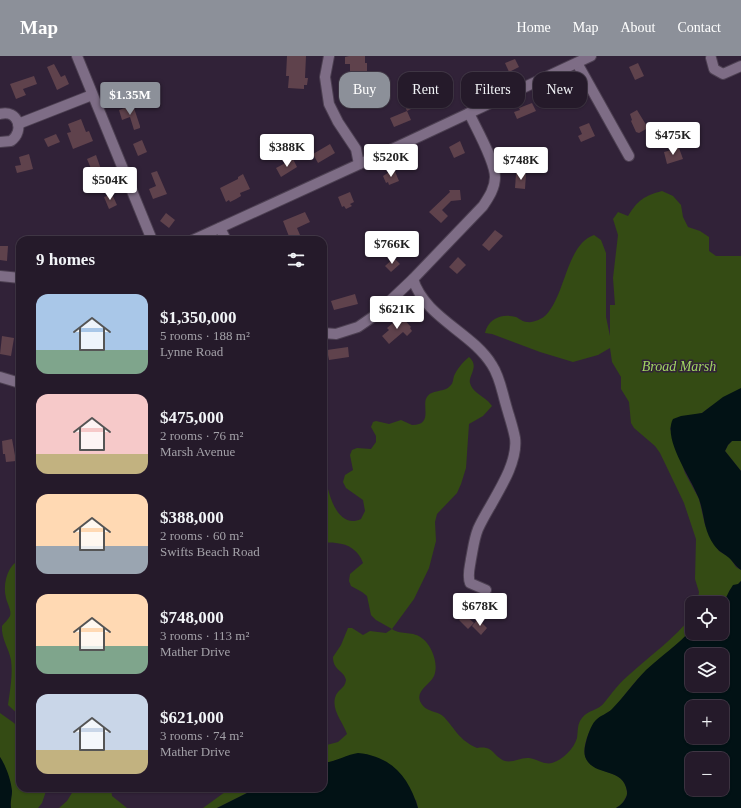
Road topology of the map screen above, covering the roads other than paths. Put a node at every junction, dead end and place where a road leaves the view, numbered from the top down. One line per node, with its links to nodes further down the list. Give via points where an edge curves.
1 (77, 56): 7 (street)
2 (329, 56): 13 (street, via 325,77 329,104 356,149)
3 (591, 56): 5 (street)
4 (713, 57): 6 (street, via 714,69 723,74)
5 (577, 63): 8 (street); 12 (street)
6 (741, 66)
7 (92, 95): 10 (street); 15 (street)
8 (469, 113): 13 (street); 20 (street, via 495,176 492,192 483,206)
9 (0, 114): 10 (street, via 9,114)
10 (18, 124): 11 (street, via 16,138 11,142)
11 (0, 142)
12 (629, 156)
13 (359, 164): 14 (street)
14 (220, 228): 16 (street); 17 (street)
15 (150, 236)
16 (202, 236)
17 (224, 236)
18 (0, 276): 19 (street)
19 (16, 278)
20 (413, 279): 21 (street, via 374,316 358,327 336,334); 24 (street, via 419,294 427,304 493,365 513,432 515,444 512,460 504,482 475,535 469,570 470,583)
21 (327, 333)
22 (0, 378): 23 (street)
23 (16, 382)
24 (486, 590)

